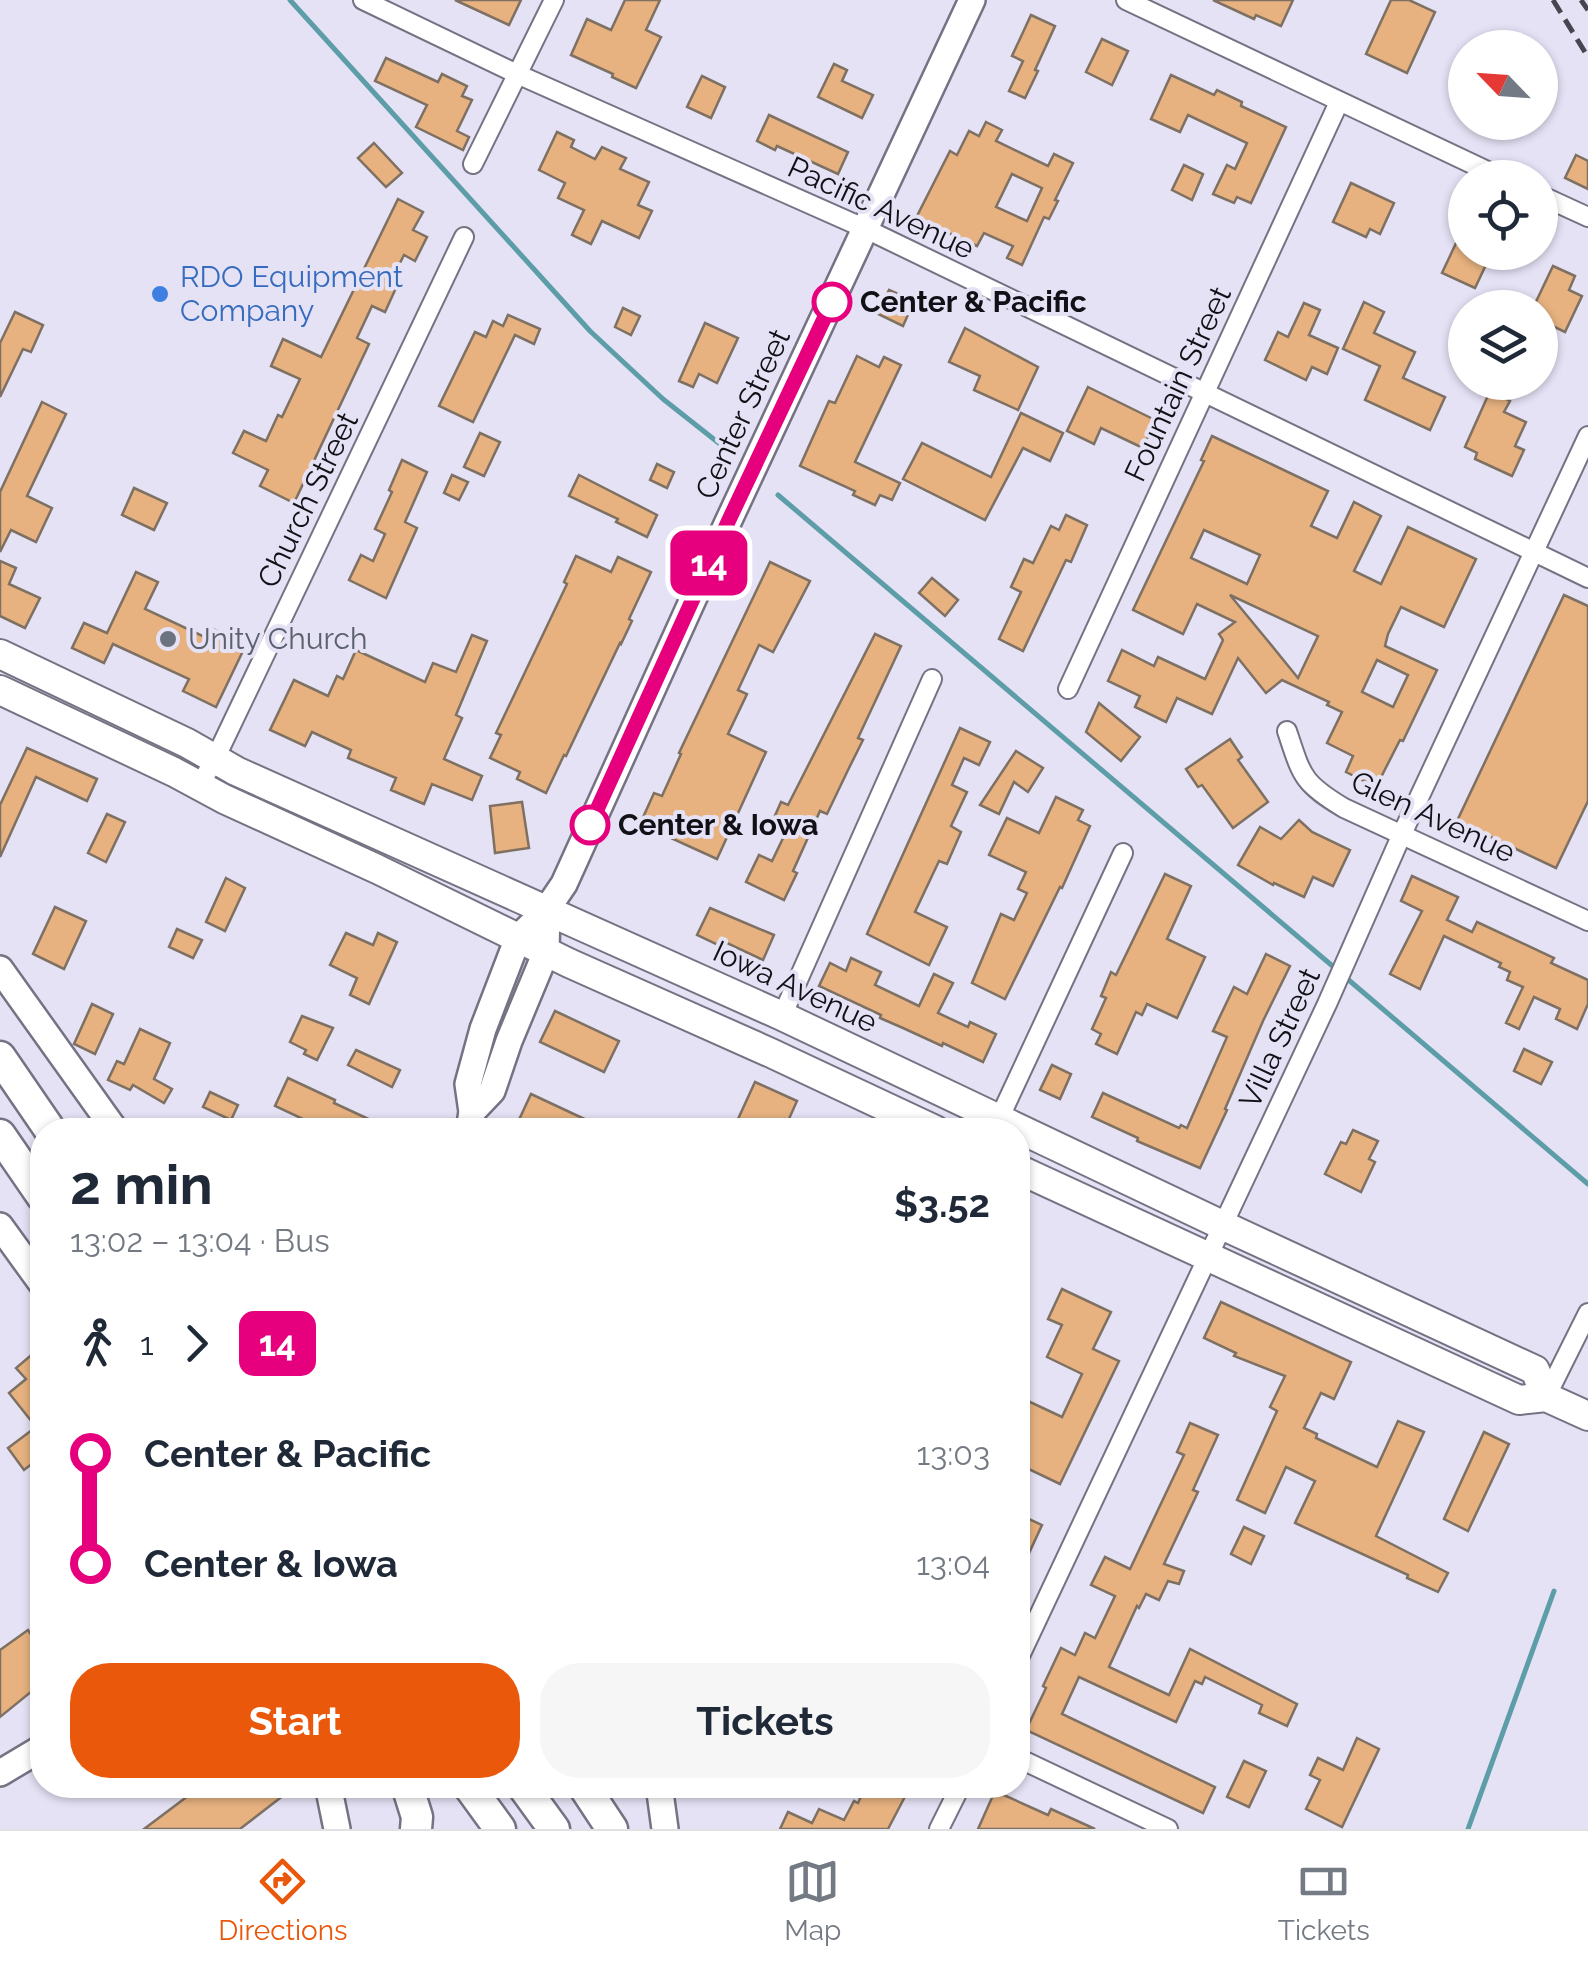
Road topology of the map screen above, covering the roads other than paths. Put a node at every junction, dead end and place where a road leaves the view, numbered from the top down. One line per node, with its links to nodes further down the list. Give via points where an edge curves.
1 (363, 0): 5 (street, Pacific Avenue)
2 (554, 0): 5 (street)
3 (972, 0): 11 (main road, Center Street)
4 (1126, 0): 6 (street)
5 (517, 74): 8 (street); 11 (street, Pacific Avenue)
6 (1338, 102): 7 (street); 13 (street, Fountain Street)
7 (1463, 160)
8 (473, 164)
9 (1558, 203): 10 (street)
10 (1588, 217)
11 (866, 229): 13 (street, Pacific Avenue); 26 (main road, Center Street)
12 (464, 238): 22 (street, Church Street)
13 (1203, 394): 15 (street, Pacific Avenue); 19 (street, Fountain Street)
14 (1588, 436): 15 (street, Villa Street)
15 (1534, 554): 16 (street, Pacific Avenue); 24 (street, Villa Street)
16 (1588, 578)
17 (0, 654): 22 (main road, Iowa Avenue)
18 (932, 679): 31 (street)
19 (1068, 688)
20 (0, 690): 23 (main road)
21 (1287, 731): 24 (street, Glen Avenue, via 1302,775 1320,793)
22 (215, 759): 23 (street, Church Street); 26 (main road, Iowa Avenue)
23 (200, 786): 28 (main road)
24 (1402, 834): 27 (street, Glen Avenue); 44 (street, Villa Street)
25 (1123, 853): 39 (street)
26 (547, 909): 28 (main road, Center Street); 29 (main road, Center Street); 31 (main road, Iowa Avenue)
27 (1588, 921)
28 (518, 938): 29 (main road); 35 (main road, Center Street, via 468,1084)
29 (546, 952): 36 (main road, Center Street, via 492,1092); 37 (main road)
30 (0, 968): 34 (main road)
31 (782, 1016): 38 (main road, Iowa Avenue)
32 (0, 1057): 33 (highway)
33 (42, 1118)
34 (106, 1118)
35 (470, 1118)
36 (472, 1118)
37 (910, 1118)
38 (997, 1118)
39 (999, 1118)
40 (1030, 1134): 44 (main road, Iowa Avenue)
41 (0, 1135): 43 (highway)
42 (1030, 1175): 46 (main road, Iowa Avenue)
43 (30, 1179)
44 (1222, 1225): 46 (street, Villa Street); 49 (main road, Iowa Avenue, via 1535,1370)
45 (0, 1226): 47 (main road)
46 (1207, 1257): 49 (main road, Iowa Avenue, via 1519,1400); 51 (street, Villa Street)
47 (30, 1267)
48 (1588, 1313): 49 (street)
49 (1546, 1397): 50 (main road, Iowa Avenue)
50 (1588, 1416)
51 (1030, 1614)
52 (30, 1755): 54 (main road)
53 (1030, 1764): 70 (street)
54 (0, 1773)
55 (331, 1798): 64 (main road)
56 (411, 1798): 65 (highway)
57 (477, 1798): 66 (highway)
58 (531, 1798): 67 (highway)
59 (591, 1798): 63 (highway)
60 (597, 1798): 63 (highway)
61 (660, 1798): 68 (main road)
62 (954, 1798): 69 (street)
63 (608, 1824)
64 (337, 1829)
65 (416, 1829)
66 (500, 1829)
67 (554, 1829)
68 (665, 1829)
69 (939, 1829)
70 (1168, 1829)

